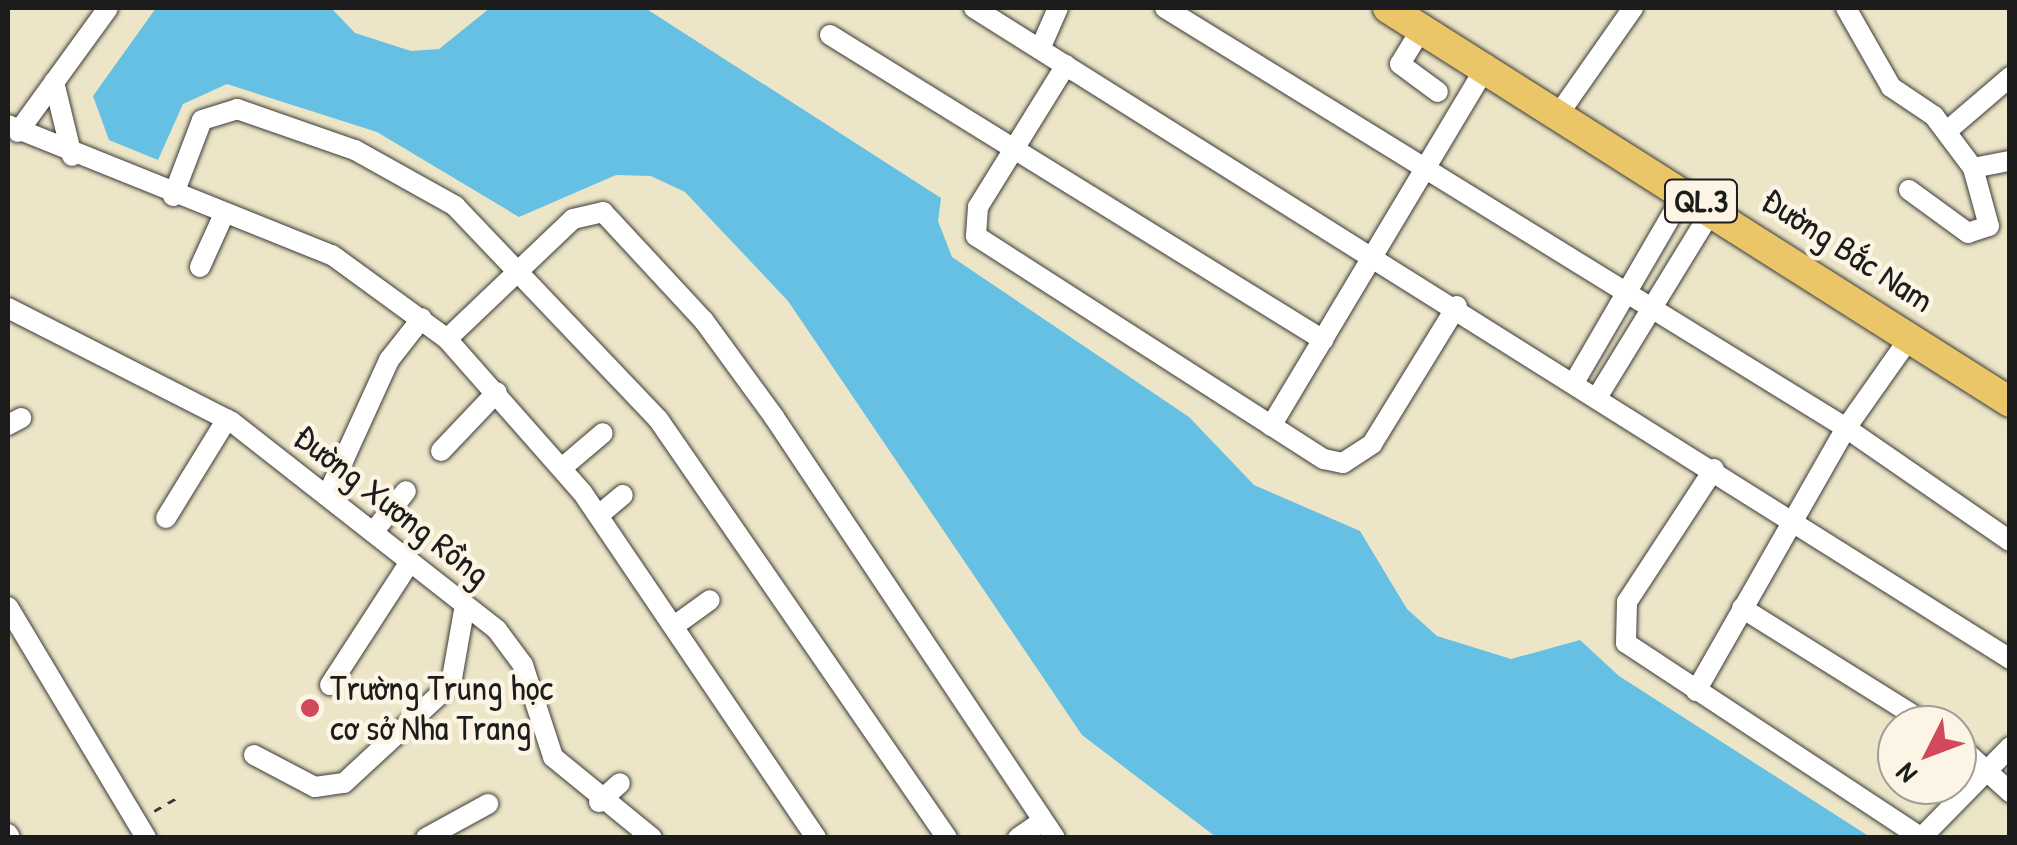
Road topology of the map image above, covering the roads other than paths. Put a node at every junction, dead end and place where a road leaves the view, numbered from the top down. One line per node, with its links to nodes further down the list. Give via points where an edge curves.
1 (108, 8): 14 (street)
2 (974, 8): 10 (street)
3 (1058, 8): 10 (street)
4 (1164, 8): 22 (street)
5 (1388, 8): 8 (highway, Đường Bắc Nam / QL.3)
6 (1632, 8): 16 (street)
7 (1846, 8): 18 (street, via 1891,86)
8 (1422, 28): 12 (highway, Đường Bắc Nam / QL.3); 15 (street, via 1400,64)
9 (830, 35): 19 (street)
10 (1040, 48): 11 (street)
11 (1066, 65): 19 (street); 29 (street)
12 (1487, 66): 16 (highway, Đường Bắc Nam / QL.3); 22 (street)
13 (2010, 77): 18 (street)
14 (54, 82): 17 (street); 20 (street)
15 (1438, 92)
16 (1560, 112): 25 (highway, Đường Bắc Nam / QL.3)
17 (12, 129): 20 (street)
18 (1947, 131): 23 (street)
19 (1013, 148): 39 (street); 45 (street, via 978,207 985,249)
20 (72, 156): 26 (street)
21 (2010, 161): 23 (street)
22 (1425, 168): 29 (street); 32 (street)
23 (1973, 168): 24 (street, via 1990,210 1980,234)
24 (1908, 190)
25 (1685, 192): 27 (highway, Đường Bắc Nam / QL.3); 32 (street)
26 (173, 196): 28 (street); 31 (street, via 202,120 238,109 413,176)
27 (1713, 208): 35 (street); 37 (highway, Đường Bắc Nam / QL.3)
28 (224, 214): 30 (street); 36 (street, via 332,254)
29 (1376, 254): 33 (street); 39 (street)
30 (200, 266)
31 (520, 269): 38 (street); 78 (street, via 584,211 618,225 774,417); 83 (street, via 658,419)
32 (1627, 294): 35 (street); 40 (street)
33 (1457, 306): 40 (street); 45 (street, via 1356,458 1324,459)
34 (8, 308): 44 (street, Đường Xương Rồng)
35 (1652, 309): 42 (street); 46 (street)
36 (422, 318): 38 (street); 52 (street, via 390,360)
37 (1911, 336): 43 (highway, Đường Bắc Nam / QL.3); 46 (street)
38 (448, 339): 41 (street)
39 (1323, 340): 45 (street)
40 (1575, 380): 42 (street)
41 (497, 392): 48 (street); 49 (street)
42 (1598, 396): 50 (street)
43 (2010, 402)
44 (227, 419): 52 (street, Đường Xương Rồng); 55 (street)
45 (1271, 426)
46 (1846, 428): 56 (street); 58 (street)
47 (603, 432): 49 (street)
48 (441, 451)
49 (562, 467): 54 (street)
50 (1714, 469): 56 (street); 67 (street, via 1621,618 1626,643)
51 (406, 491): 57 (street)
52 (328, 494): 57 (street, Đường Xương Rồng)
53 (623, 495): 54 (street)
54 (600, 515): 64 (street)
55 (166, 518)
56 (1796, 518): 63 (street); 65 (street)
57 (374, 532): 59 (street, Đường Xương Rồng)
58 (2010, 541)
59 (410, 562): 61 (street, Đường Xương Rồng); 66 (street)
60 (710, 600): 64 (street)
61 (465, 605): 70 (street, via 450,684 344,783 315,787); 75 (street, Đường Xương Rồng, via 512,646 553,757)
62 (8, 606): 77 (street)
63 (1742, 608): 67 (street); 68 (street)
64 (674, 626): 82 (street)
65 (2010, 659)
66 (330, 685)
67 (1696, 691): 79 (street)
68 (1897, 705)
69 (2010, 747): 72 (street)
70 (254, 755)
71 (1977, 757): 72 (street)
72 (1990, 766): 74 (street); 79 (street)
73 (620, 783): 75 (street)
74 (2010, 792)
75 (599, 802): 81 (street, Đường Xương Rồng)
76 (488, 804): 80 (street)
77 (142, 829)
78 (1048, 829): 84 (street)
79 (1922, 837)
80 (426, 838)
81 (652, 838)
82 (816, 838)
83 (947, 838)
84 (1018, 838)

